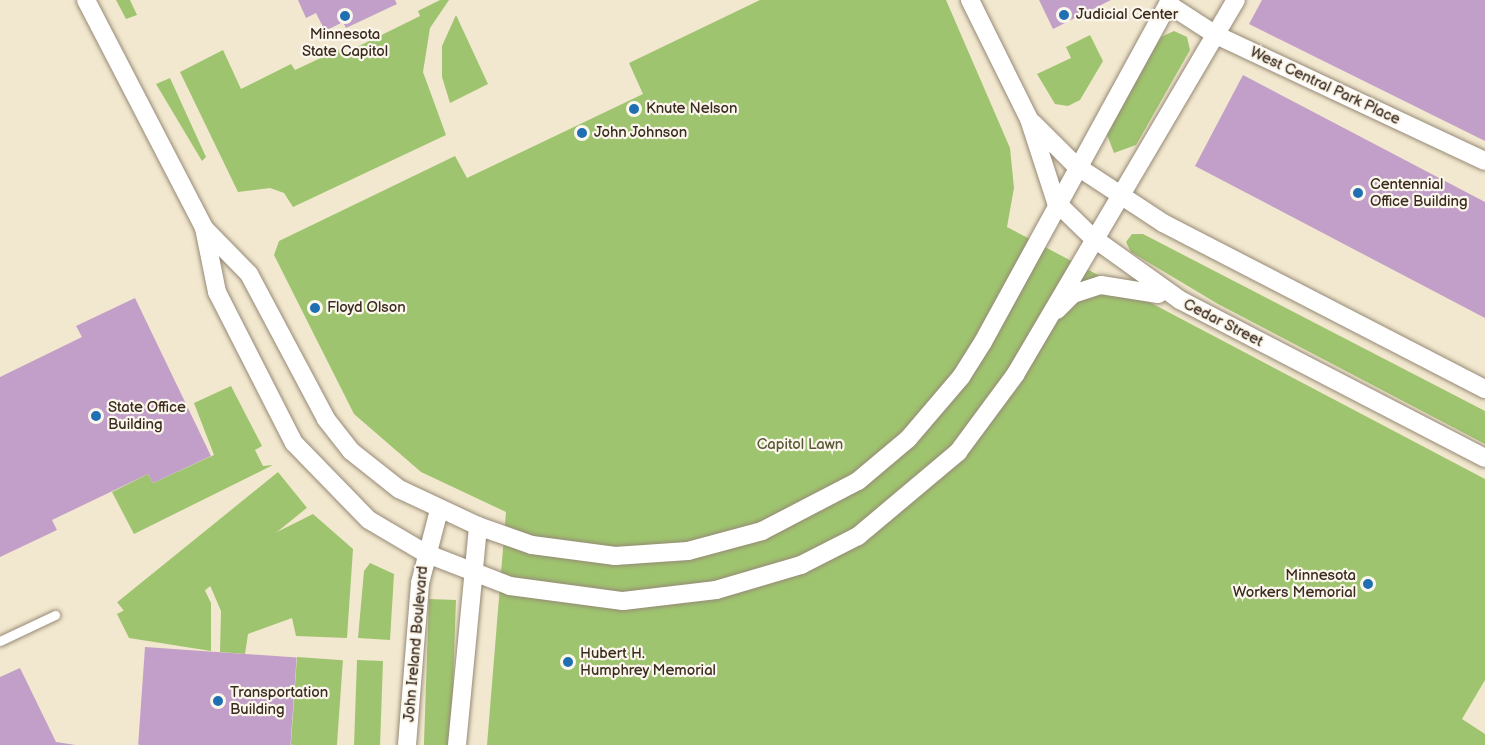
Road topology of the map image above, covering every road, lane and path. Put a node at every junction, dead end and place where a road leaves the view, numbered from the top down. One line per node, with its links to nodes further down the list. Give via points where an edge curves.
1 (86, 0): 11 (street)
2 (970, 0): 6 (street, Cedar Street)
3 (1236, 0): 5 (street)
4 (1169, 2): 5 (street, West Central Park Place); 8 (street)
5 (1216, 35): 7 (street, West Central Park Place); 9 (street)
6 (1029, 120): 8 (street, Cedar Street); 10 (street, Cedar Street)
7 (1485, 161)
8 (1075, 165): 9 (street, Cedar Street); 10 (street)
9 (1122, 196): 12 (street); 15 (street, Cedar Street, via 1163,223)
10 (1056, 202): 12 (street, Cedar Street); 18 (street, via 983,342 934,412 879,465 820,504 736,540 651,555 552,549)
11 (204, 228): 17 (street, via 249,274 326,419 351,451 399,489); 19 (street, via 217,292 294,443 369,520)
12 (1092, 237): 13 (street, Cedar Street); 14 (street)
13 (1180, 300): 14 (street, via 1128,286 1101,285 1073,294); 16 (street, Cedar Street)
14 (1045, 322): 20 (street, via 998,402 957,452 883,519 822,556 716,590 622,601 559,596)
15 (1485, 389)
16 (1485, 458)
17 (440, 510): 18 (street); 19 (street, John Ireland Boulevard)
18 (478, 526): 20 (street)
19 (426, 553): 20 (street); 23 (street, John Ireland Boulevard)
20 (473, 571): 24 (street)
21 (55, 615): 22 (lane)
22 (0, 641)
23 (407, 745)
24 (457, 745)

